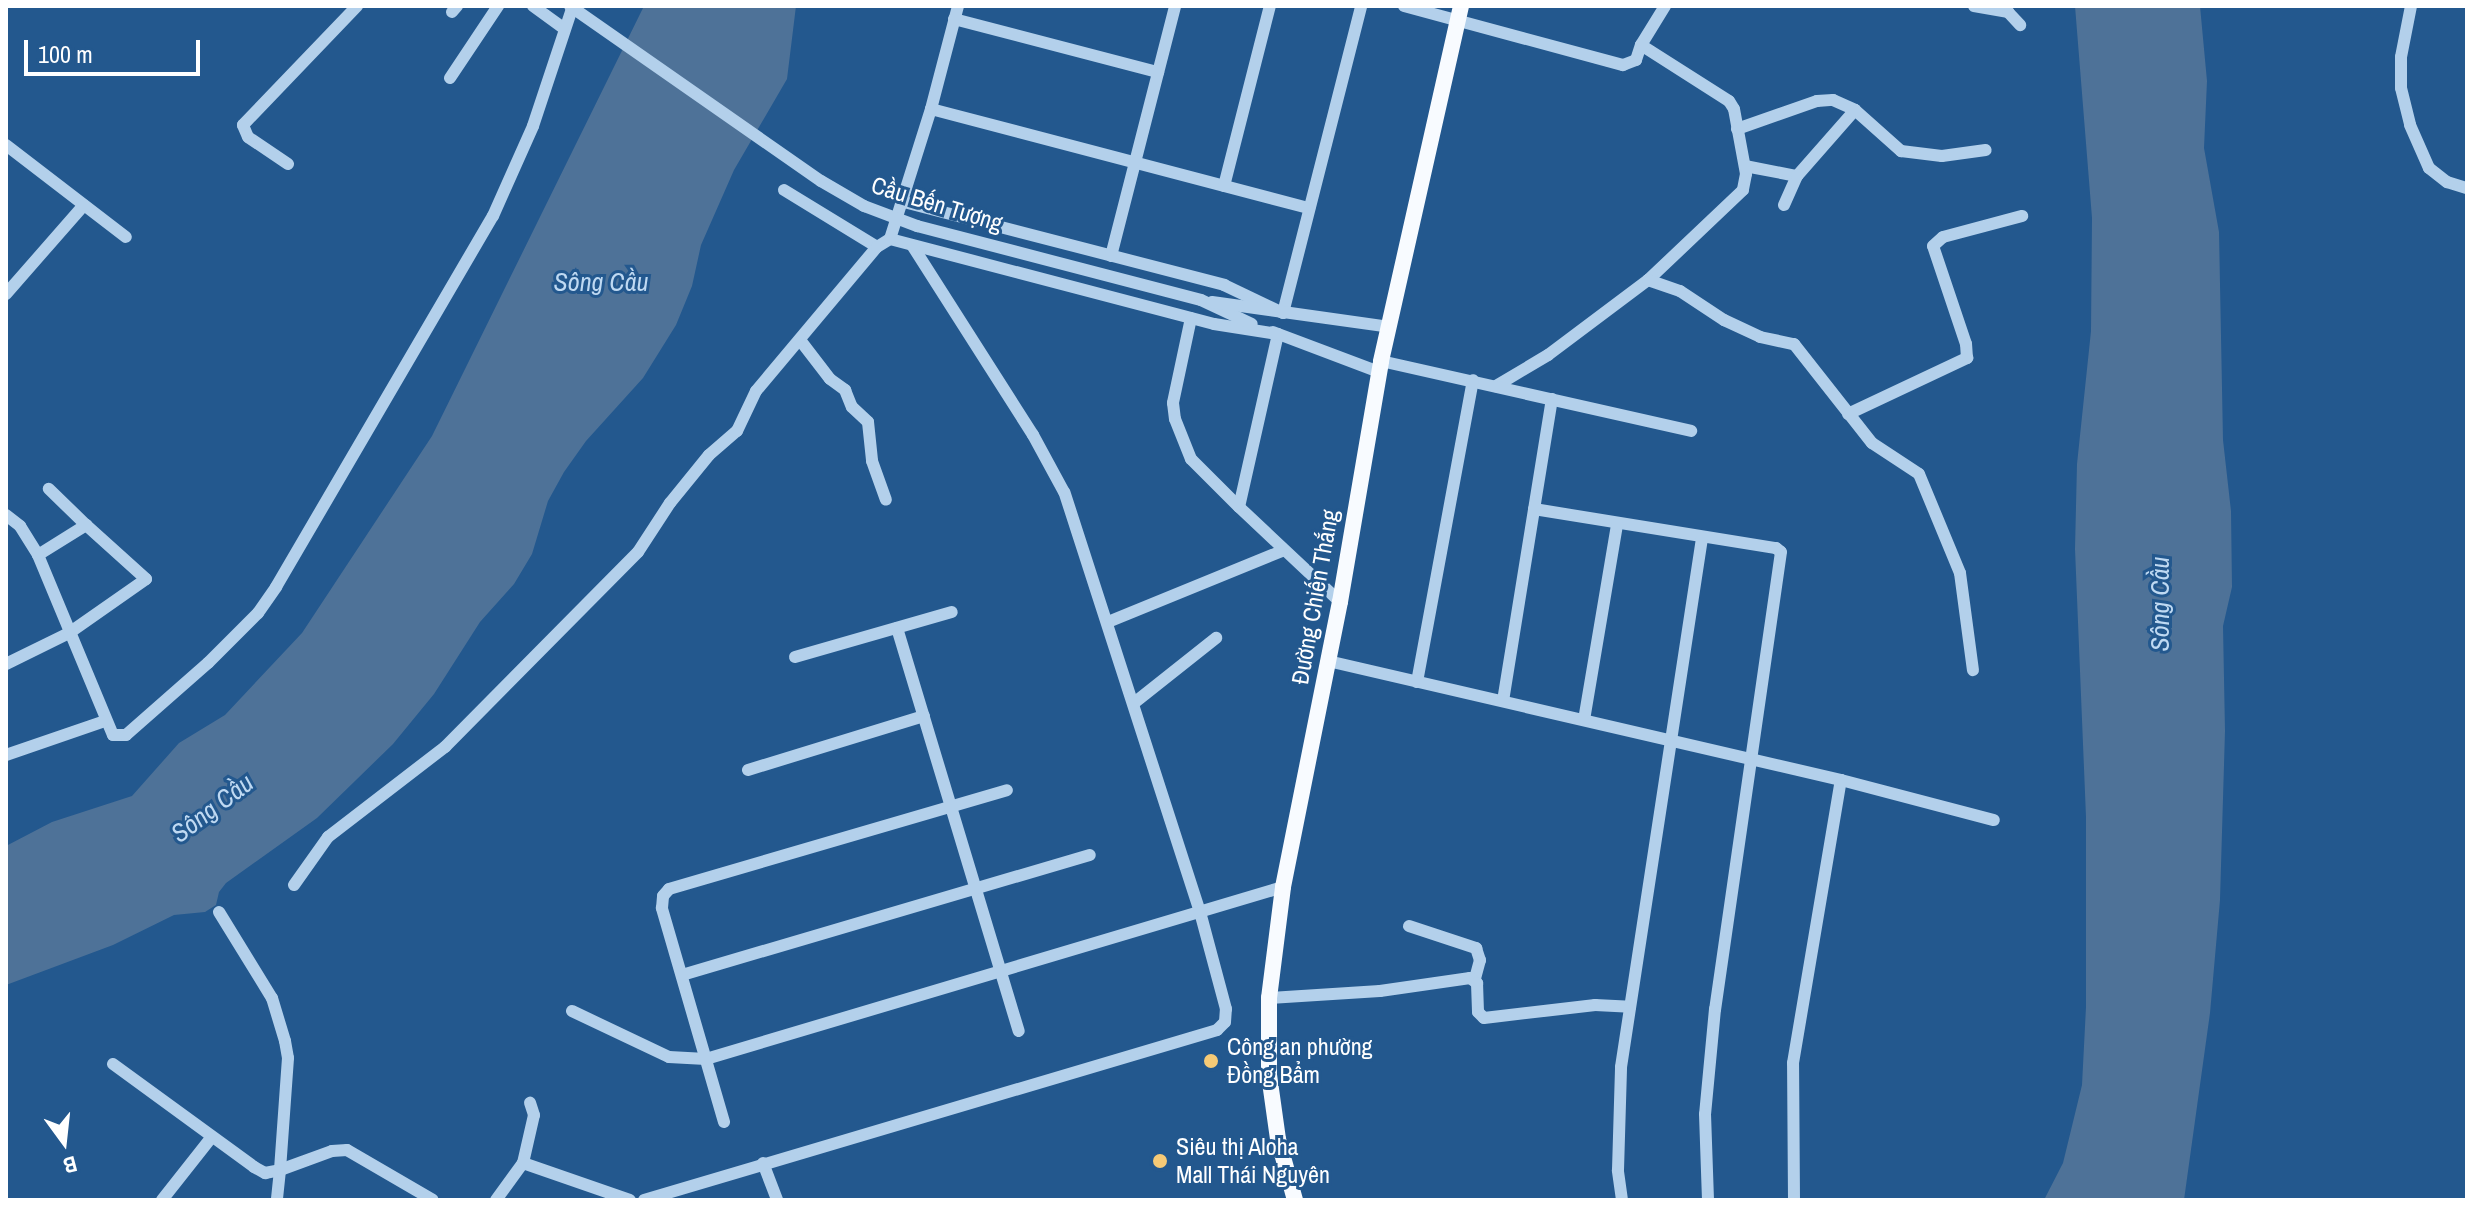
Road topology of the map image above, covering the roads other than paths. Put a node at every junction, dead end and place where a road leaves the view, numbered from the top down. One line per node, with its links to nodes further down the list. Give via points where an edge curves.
1 (357, 6): 26 (street, via 243,125 248,137)
2 (498, 6): 19 (street)
3 (533, 6): 16 (street)
4 (572, 6): 16 (street); 44 (street, Cầu Bến Tượng, bridge, via 864,206 917,226)
5 (958, 6): 14 (street)
6 (1175, 6): 18 (street)
7 (1270, 6): 29 (street)
8 (1361, 6): 35 (street)
9 (1404, 6): 13 (street)
10 (1665, 6): 17 (street)
11 (1974, 6): 15 (street, via 2008,12)
12 (2411, 6): 30 (street, via 2401,57 2401,88 2410,125 2429,168 2447,182)
13 (1459, 14): 17 (street, via 1623,65 1636,60); 47 (main road, Đường Chiến Thắng)
14 (954, 19): 18 (street); 20 (street)
15 (2020, 25)
16 (565, 29): 81 (street, via 533,126 493,216 276,587 258,613 149,717 119,737)
17 (1641, 45): 22 (street, via 1729,101)
18 (1158, 72): 25 (street)
19 (450, 78)
20 (931, 109): 25 (street); 32 (street)
21 (1855, 110): 22 (street, via 1833,100 1817,101); 24 (street, via 1901,151 1942,156); 28 (street)
22 (1737, 129): 27 (street)
23 (6, 145): 33 (street)
24 (1986, 150)
25 (1135, 162): 29 (street); 41 (street)
26 (288, 164)
27 (1745, 166): 28 (street); 42 (street, via 1743,190)
28 (1797, 176): 34 (street)
29 (1224, 186): 35 (street)
30 (2467, 188)
31 (784, 190): 40 (street)
32 (904, 202): 38 (street); 41 (street)
33 (84, 205): 37 (street); 43 (street)
34 (1784, 205)
35 (1309, 208): 45 (street)
36 (2022, 216): 54 (street, via 1943,237 1933,246 1967,358)
37 (126, 237)
38 (890, 239): 39 (street); 40 (street)
39 (912, 245): 46 (street); 68 (street, via 1064,492)
40 (877, 247): 49 (street)
41 (1111, 256): 45 (street, via 1224,285)
42 (1648, 280): 52 (street, via 1548,355); 54 (street, via 1680,291 1760,337 1794,344)
43 (6, 294)
44 (1201, 300): 45 (street); 48 (street)
45 (1283, 313): 47 (street)
46 (1191, 318): 48 (street); 58 (street, via 1173,403 1175,419 1191,459)
47 (1389, 327): 50 (main road, Đường Chiến Thắng)
48 (1278, 334): 50 (street); 58 (street)
49 (800, 340): 57 (street, via 868,422 869,447); 91 (street, via 756,391 737,431 699,467 638,552 445,747 328,837)
50 (1380, 366): 51 (street); 66 (main road, Đường Chiến Thắng)
51 (1473, 380): 52 (street); 76 (street)
52 (1496, 386): 53 (street)
53 (1552, 399): 55 (street); 59 (street)
54 (1848, 414): 75 (street, via 1872,443 1925,482 1960,573)
55 (1691, 431)
56 (49, 489): 62 (street)
57 (886, 500)
58 (1239, 507): 64 (street)
59 (1534, 509): 61 (street); 77 (street)
60 (6, 515): 65 (street, via 20,526)
61 (1617, 524): 63 (street); 80 (street)
62 (86, 525): 65 (street); 70 (street, via 146,579)
63 (1702, 538): 82 (street); 84 (street, via 1781,552)
64 (1284, 550): 66 (street); 68 (street)
65 (38, 555): 70 (street)
66 (1340, 602): 73 (main road, Đường Chiến Thắng)
67 (952, 612): 69 (street)
68 (1108, 622): 78 (street)
69 (897, 628): 72 (street); 79 (street)
70 (69, 633): 74 (street); 81 (street)
71 (1216, 638): 78 (street)
72 (795, 657)
73 (1328, 661): 76 (street); 92 (main road, Đường Chiến Thắng)
74 (6, 664)
75 (1973, 670)
76 (1417, 682): 77 (street)
77 (1503, 701): 80 (street)
78 (1134, 703): 95 (street)
79 (924, 716): 85 (street); 88 (street)
80 (1584, 720): 82 (street)
81 (105, 721): 83 (street)
82 (1672, 741): 84 (street); 101 (street)
83 (6, 755)
84 (1752, 759): 86 (street); 121 (street, via 1709,1069)
85 (748, 770)
86 (1841, 780): 89 (street); 122 (street, via 1793,1063)
87 (1007, 790): 88 (street)
88 (952, 806): 93 (street); 98 (street, via 669,889 662,908)
89 (1994, 820)
90 (1090, 855): 93 (street)
91 (294, 885)
92 (1283, 887): 95 (street); 100 (main road, Đường Chiến Thắng)
93 (977, 888): 97 (street); 98 (street)
94 (219, 912): 111 (street, via 272,998 285,1041)
95 (1200, 912): 97 (street); 110 (street, via 1226,1009 1225,1022 1217,1030)
96 (1409, 926): 99 (street, via 1476,948 1480,953)
97 (1002, 971): 103 (street); 104 (street)
98 (682, 975): 104 (street)
99 (1475, 979): 100 (street); 101 (street, via 1478,1012 1484,1018 1595,1005)
100 (1269, 998): 119 (main road, Đường Chiến Thắng, via 1269,1075 1278,1139)
101 (1630, 1007): 120 (street, via 1621,1067)
102 (572, 1011): 104 (street, via 669,1057)
103 (1019, 1031)
104 (706, 1059): 107 (street)
105 (113, 1064): 108 (street)
106 (530, 1103): 109 (street, via 534,1115)
107 (724, 1122)
108 (211, 1138): 111 (street, via 265,1173); 112 (street)
109 (523, 1163): 115 (street); 116 (street)
110 (763, 1163): 117 (street); 118 (street)
111 (280, 1170): 113 (street); 114 (street, via 347,1150)
112 (162, 1200)
113 (277, 1200)
114 (433, 1200)
115 (496, 1200)
116 (630, 1200)
117 (644, 1200)
118 (777, 1200)
119 (1295, 1200)
120 (1622, 1200)
121 (1708, 1200)
122 (1794, 1200)

